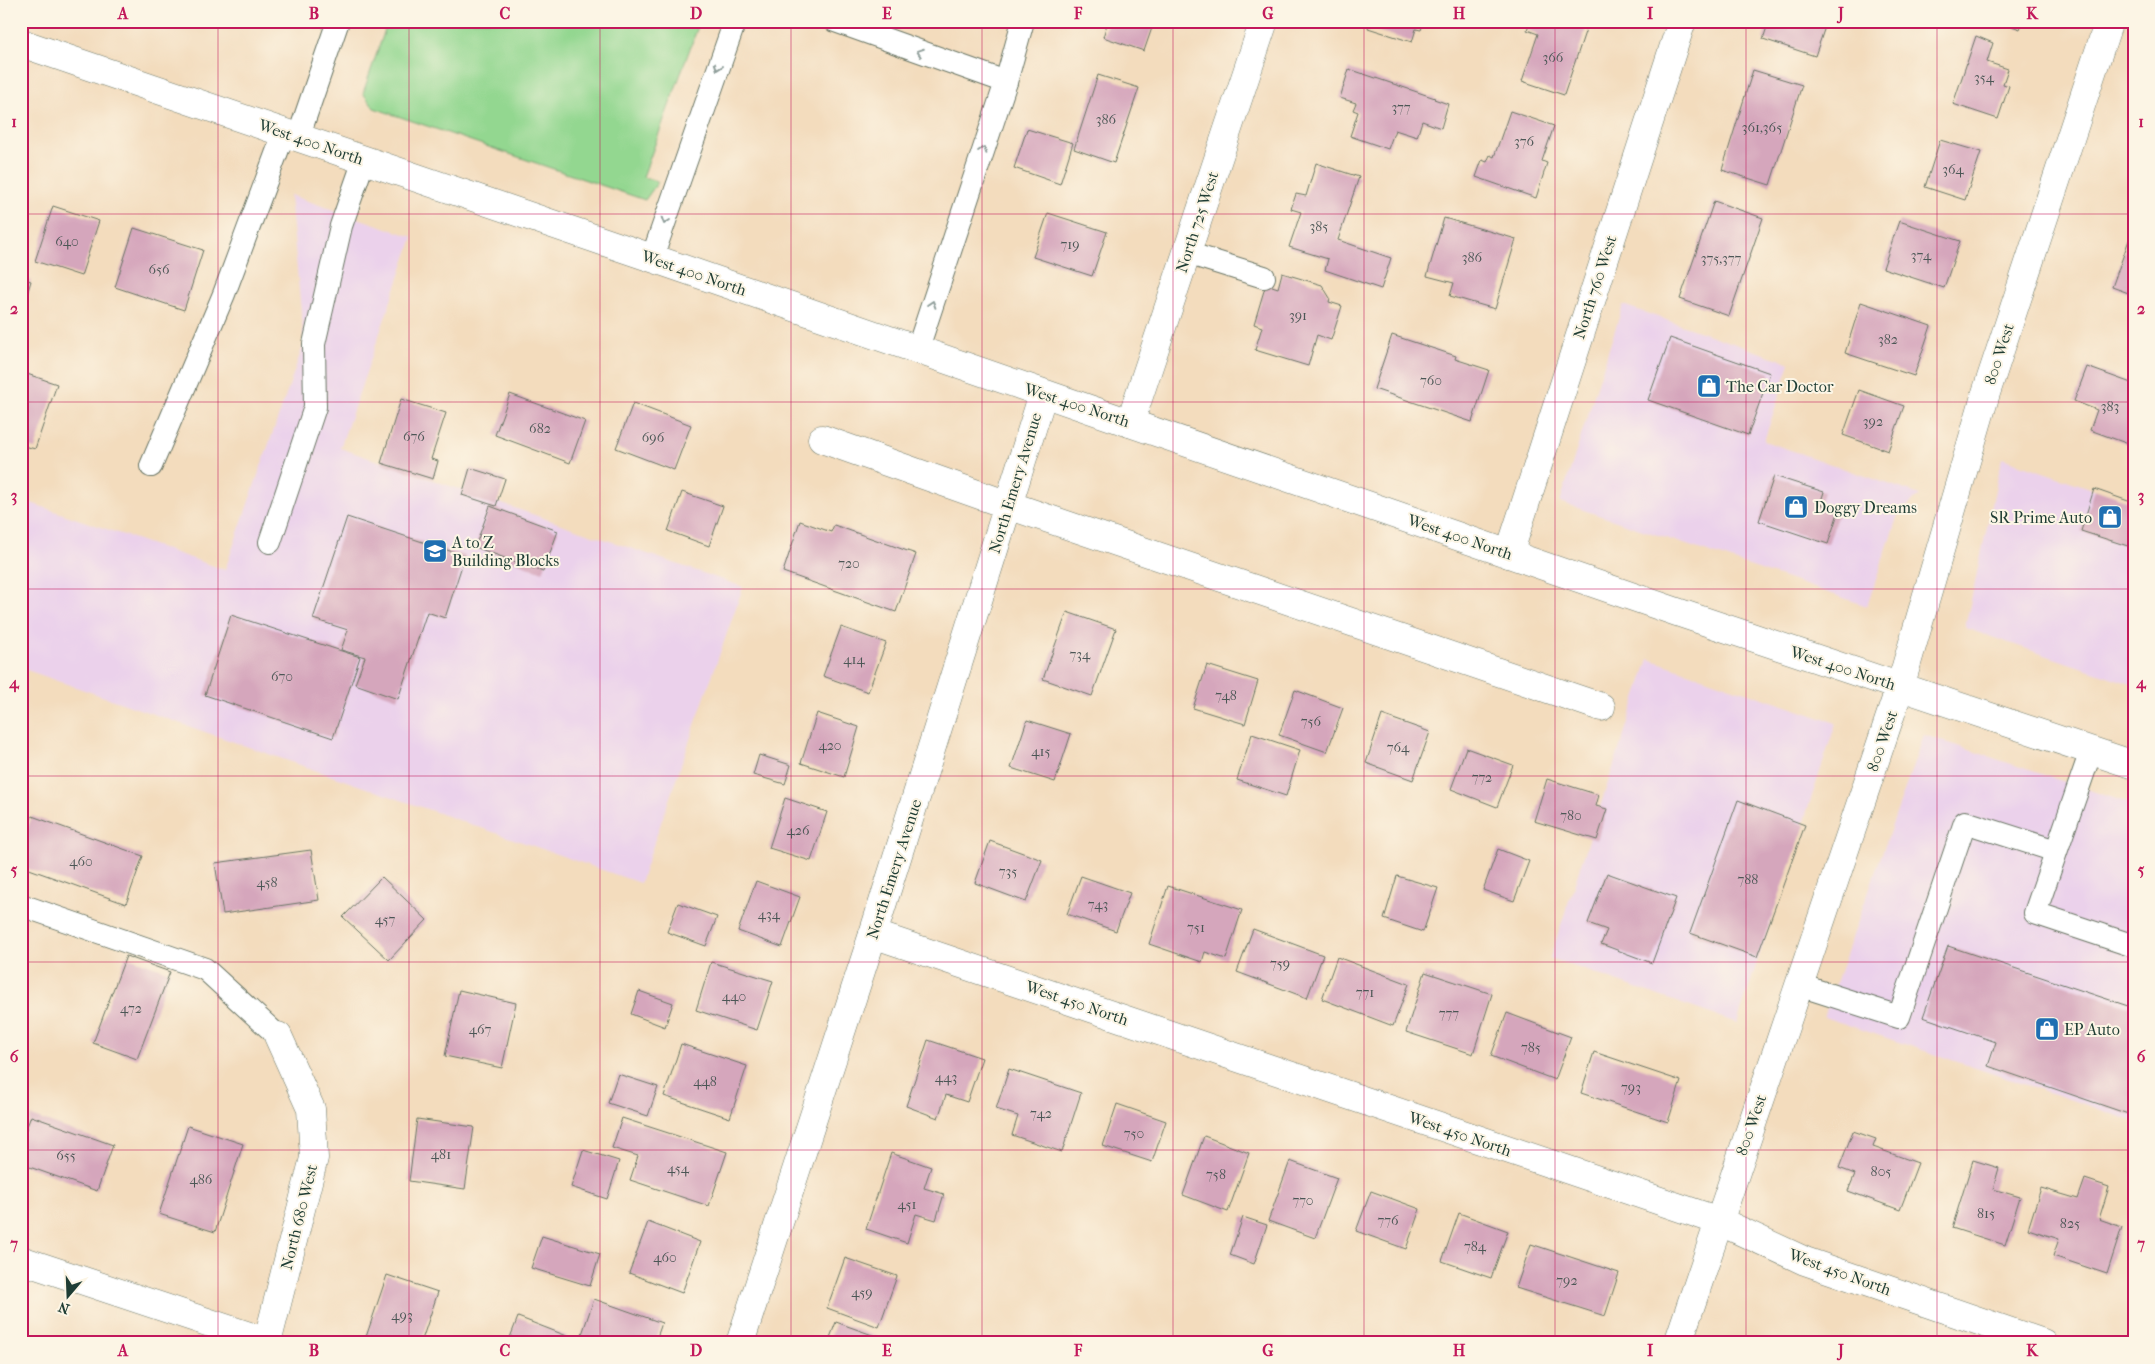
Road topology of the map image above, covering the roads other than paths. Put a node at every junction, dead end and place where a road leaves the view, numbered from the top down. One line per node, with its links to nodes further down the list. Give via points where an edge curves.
1 (338, 21): 10 (lane)
2 (735, 21): 13 (lane, one-way to 13)
3 (835, 21): 9 (lane, one-way to 3)
4 (1023, 21): 9 (lane)
5 (1264, 21): 12 (street, North 725 West)
6 (1682, 21): 22 (street, North 760 West)
7 (2108, 21): 23 (street, 800 West, via 1986,393)
8 (21, 43): 10 (street, West 400 North)
9 (1006, 82): 15 (lane, one-way to 9)
10 (291, 135): 11 (street, West 400 North); 19 (lane)
11 (364, 160): 13 (street, West 400 North); 21 (lane, via 341,226 314,344 315,408)
12 (1187, 253): 14 (lane); 17 (street, North 725 West)
13 (652, 258): 15 (street, West 400 North)
14 (1264, 277)
15 (918, 351): 16 (street, West 400 North)
16 (1043, 394): 17 (street, West 400 North); 20 (street, North Emery Avenue)
17 (1130, 423): 22 (street, West 400 North)
18 (822, 439): 20 (street)
19 (151, 466)
20 (1008, 505): 24 (street); 29 (street, North Emery Avenue)
21 (270, 542)
22 (1509, 554): 23 (street, West 400 North)
23 (1900, 686): 25 (street, West 400 North); 31 (street, 800 West)
24 (1601, 707)
25 (2091, 751): 26 (street, West 400 North); 27 (lane)
26 (2134, 765)
27 (2056, 850): 30 (lane, via 2035,913); 31 (lane, via 1965,822 1899,1017)
28 (21, 905): 32 (lane, via 205,969)
29 (874, 934): 33 (street, West 450 North); 36 (street, North Emery Avenue)
30 (2134, 946)
31 (1799, 985): 33 (street, 800 West)
32 (278, 1036): 35 (street, North 680 West, via 310,1109 314,1158)
33 (1719, 1221): 37 (street, 800 West); 38 (street, West 450 North, via 1805,1261)
34 (21, 1260): 35 (street)
35 (267, 1343)
36 (740, 1343)
37 (1678, 1343)
38 (2043, 1343)

